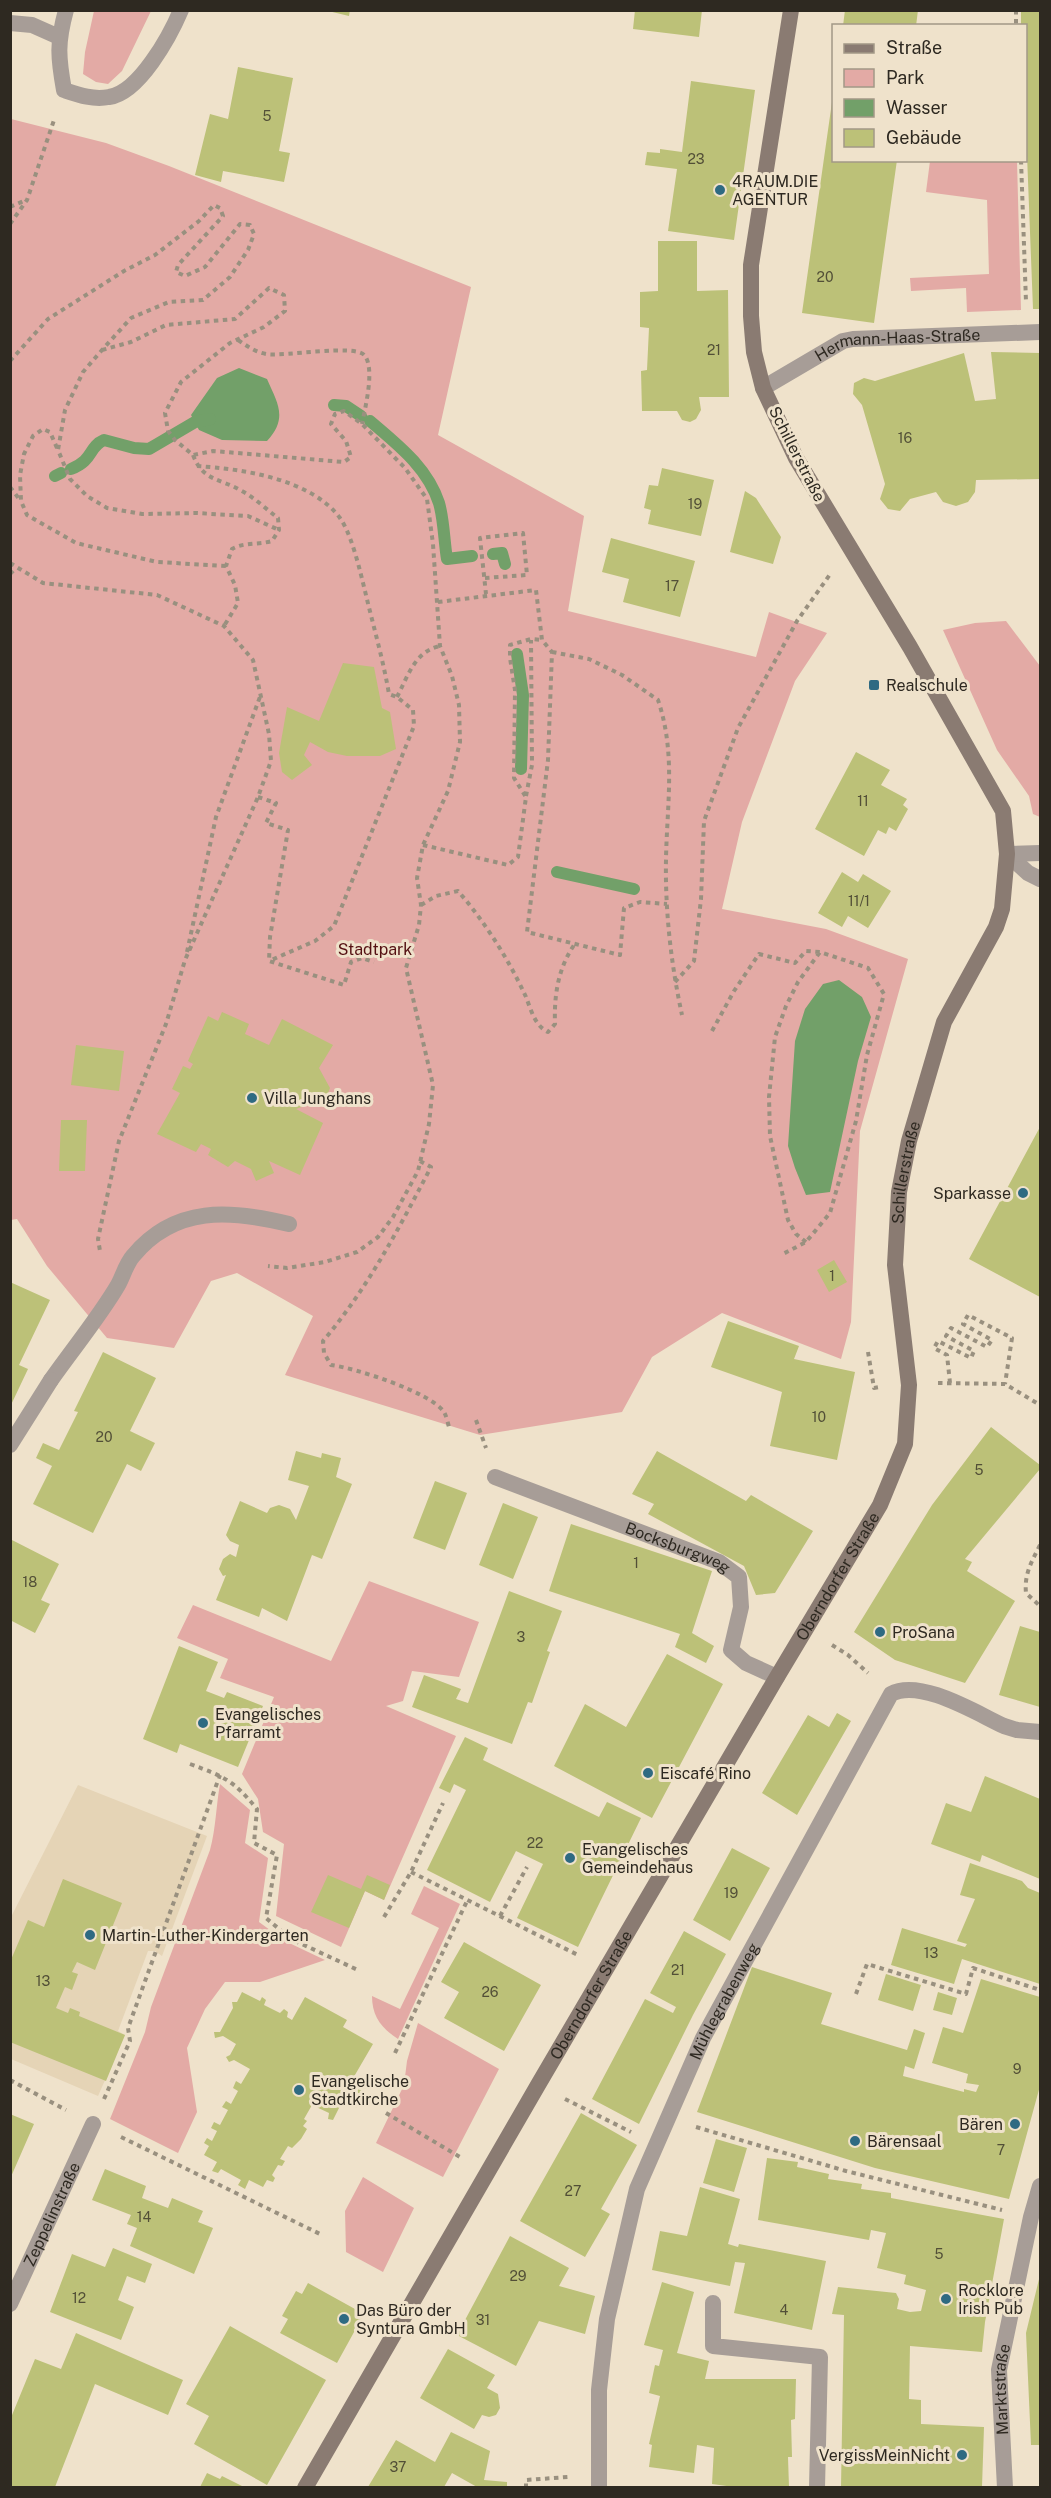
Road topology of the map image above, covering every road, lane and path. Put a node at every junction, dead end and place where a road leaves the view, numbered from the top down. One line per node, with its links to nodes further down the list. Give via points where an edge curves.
1 (66, 10): 5 (street)
2 (181, 10): 5 (street, via 170,38 138,81 111,98 84,98 64,90)
3 (792, 10): 15 (main road, Schillerstraße, via 751,265 753,343)
4 (10, 23): 5 (street, via 32,25)
5 (59, 37)
6 (48, 137): 8 (path)
7 (1021, 162): 11 (path)
8 (27, 200): 9 (path); 10 (path)
9 (10, 207)
10 (10, 224)
11 (1034, 332): 15 (street, Hermann-Haas-Straße, via 843,341)
12 (238, 340): 13 (path, via 285,311 284,295 269,288 235,319 166,326); 16 (path, via 267,354 362,352 369,374); 18 (path, via 181,382 165,413 168,431)
13 (102, 350): 14 (path, via 131,318 170,302 203,300 230,277 248,249 254,234 250,225 240,224 205,267 185,276 176,272 223,216 220,208 213,205 155,255 48,319); 17 (path, via 84,372 65,410)
14 (10, 361)
15 (763, 388): 23 (main road, Schillerstraße, via 796,458)
16 (362, 424): 18 (path, via 344,411 335,414 331,424 346,441 351,457 344,462 213,451); 30 (path, via 405,468 427,499)
17 (58, 450): 21 (path, via 50,432 43,429 33,436 20,475); 22 (path, via 70,479 107,508 142,514 248,516)
18 (193, 455): 19 (path)
19 (197, 466): 22 (path, via 206,476 241,490 278,518); 37 (path, via 279,479 317,496 340,518 356,556 389,694)
20 (10, 487): 21 (path)
21 (21, 501): 25 (path, via 27,515 76,543 157,562)
22 (279, 530): 25 (path, via 272,542 240,544 232,549)
23 (848, 547): 42 (main road, Schillerstraße, via 1003,811); 51 (path, via 797,621 738,728 704,821 694,961)
24 (10, 563): 26 (path)
25 (226, 566): 31 (path, via 238,603)
26 (16, 568): 27 (path); 31 (path, via 43,583 157,595)
27 (10, 574)
28 (485, 578): 28 (path, via 480,538 523,533 527,575); 29 (path)
29 (486, 594): 30 (path); 33 (path, via 536,590)
30 (438, 602): 34 (path)
31 (224, 626): 36 (path, via 253,660)
32 (531, 639): 33 (path); 39 (path, via 532,765); 39 (path, via 510,645 515,690 514,778)
33 (542, 640): 35 (path)
34 (440, 646): 37 (path, via 428,648 416,660); 40 (path, via 459,705 460,742 448,791)
35 (552, 652): 44 (path, via 589,659 622,675 658,700 668,736 671,796); 46 (path, via 548,760 527,932)
36 (261, 693): 38 (path, via 271,761); 48 (path, via 216,817)
37 (396, 697): 49 (path, via 413,710 414,726 334,926 315,942)
38 (258, 797): 48 (path); 49 (path, via 276,803 266,823 288,830)
39 (526, 797): 40 (path, via 518,857 508,866)
40 (423, 845): 45 (path, via 417,878)
41 (1041, 853): 42 (street)
42 (1007, 855): 43 (street); 65 (main road, Schillerstraße, via 1002,909 944,1022 898,1192 895,1265 909,1396 905,1444)
43 (1041, 879)
44 (667, 904): 46 (path, via 640,902 624,908 620,955); 51 (path)
45 (421, 905): 46 (path, via 458,891 479,915 538,1024 548,1032 555,1024 554,997 564,960); 54 (path, via 406,968 433,1085)
46 (574, 945)
47 (820, 952): 53 (path, via 806,951 795,963 759,954); 56 (path, via 798,982 775,1037 769,1097 770,1136 788,1220); 56 (path, via 868,968 884,994 867,1055 856,1121 830,1213)
48 (185, 960): 59 (path, via 166,1024 119,1141 100,1228 102,1263)
49 (269, 961): 50 (path, via 344,985 351,962 362,958)
50 (374, 962)
51 (675, 982): 52 (path)
52 (682, 1015)
53 (712, 1031)
54 (420, 1161): 58 (path, via 393,1217 378,1237 357,1252 287,1268); 62 (path, via 431,1167 384,1256 323,1341 324,1353 331,1365 378,1377 426,1399 444,1412)
55 (290, 1224): 59 (street, via 223,1212 183,1219 149,1239 131,1258)
56 (806, 1242): 57 (path)
57 (781, 1255)
58 (268, 1266)
59 (118, 1286): 63 (street)
60 (1005, 1384): 60 (path, via 950,1383 947,1355 934,1348 938,1341 971,1358 974,1351 946,1336 951,1328 987,1347 992,1340 963,1324 968,1315 1012,1338); 61 (path)
61 (1041, 1405)
62 (450, 1430)
63 (10, 1445)
64 (495, 1477): 68 (street, Bocksburgweg, via 719,1562 739,1577 741,1607 731,1650 746,1663)
65 (880, 1505): 68 (main road, Oberndorfer Straße)
66 (1041, 1545): 67 (path, via 1025,1581 1026,1593)
67 (1041, 1606)
68 (777, 1677): 78 (main road, Oberndorfer Straße)
69 (1041, 1732): 86 (street, Mühlegrabenweg, via 1004,1726 923,1690 900,1689 891,1694 703,2038)
70 (190, 1764): 71 (path)
71 (220, 1775): 79 (path, via 237,1786 257,1809 254,1843 277,1855 266,1918 291,1939); 87 (path, via 128,2028 130,2041)
72 (443, 1803): 74 (path)
73 (527, 1867): 76 (path)
74 (411, 1872): 75 (path); 77 (path)
75 (467, 1901): 76 (path); 82 (path)
76 (500, 1916): 78 (path)
77 (384, 1917)
78 (606, 1969): 84 (main road, Oberndorfer Straße)
79 (360, 1971)
80 (1041, 1990): 81 (path, via 973,1968 966,1994 867,1964)
81 (856, 1994)
82 (395, 2053)
83 (10, 2080): 87 (path)
84 (538, 2085): 88 (path); 89 (main road, Oberndorfer Straße)
85 (386, 2113): 89 (path)
86 (667, 2118): 88 (street, Mühlegrabenweg); 91 (path, via 846,2171)
87 (93, 2124): 92 (path); 94 (street, Zeppelinstraße)
88 (656, 2145): 95 (street, Mühlegrabenweg, via 637,2189 607,2319 599,2390)
89 (487, 2173): 96 (main road, Oberndorfer Straße)
90 (1041, 2186): 91 (street, Marktstraße)
91 (1036, 2219): 99 (street, Marktstraße, via 999,2370)
92 (320, 2234)
93 (713, 2303): 98 (street, via 713,2346 820,2357)
94 (10, 2304)
95 (599, 2481): 97 (path, via 526,2480)
96 (305, 2487)
97 (526, 2487)
98 (817, 2487)
99 (1005, 2487)

